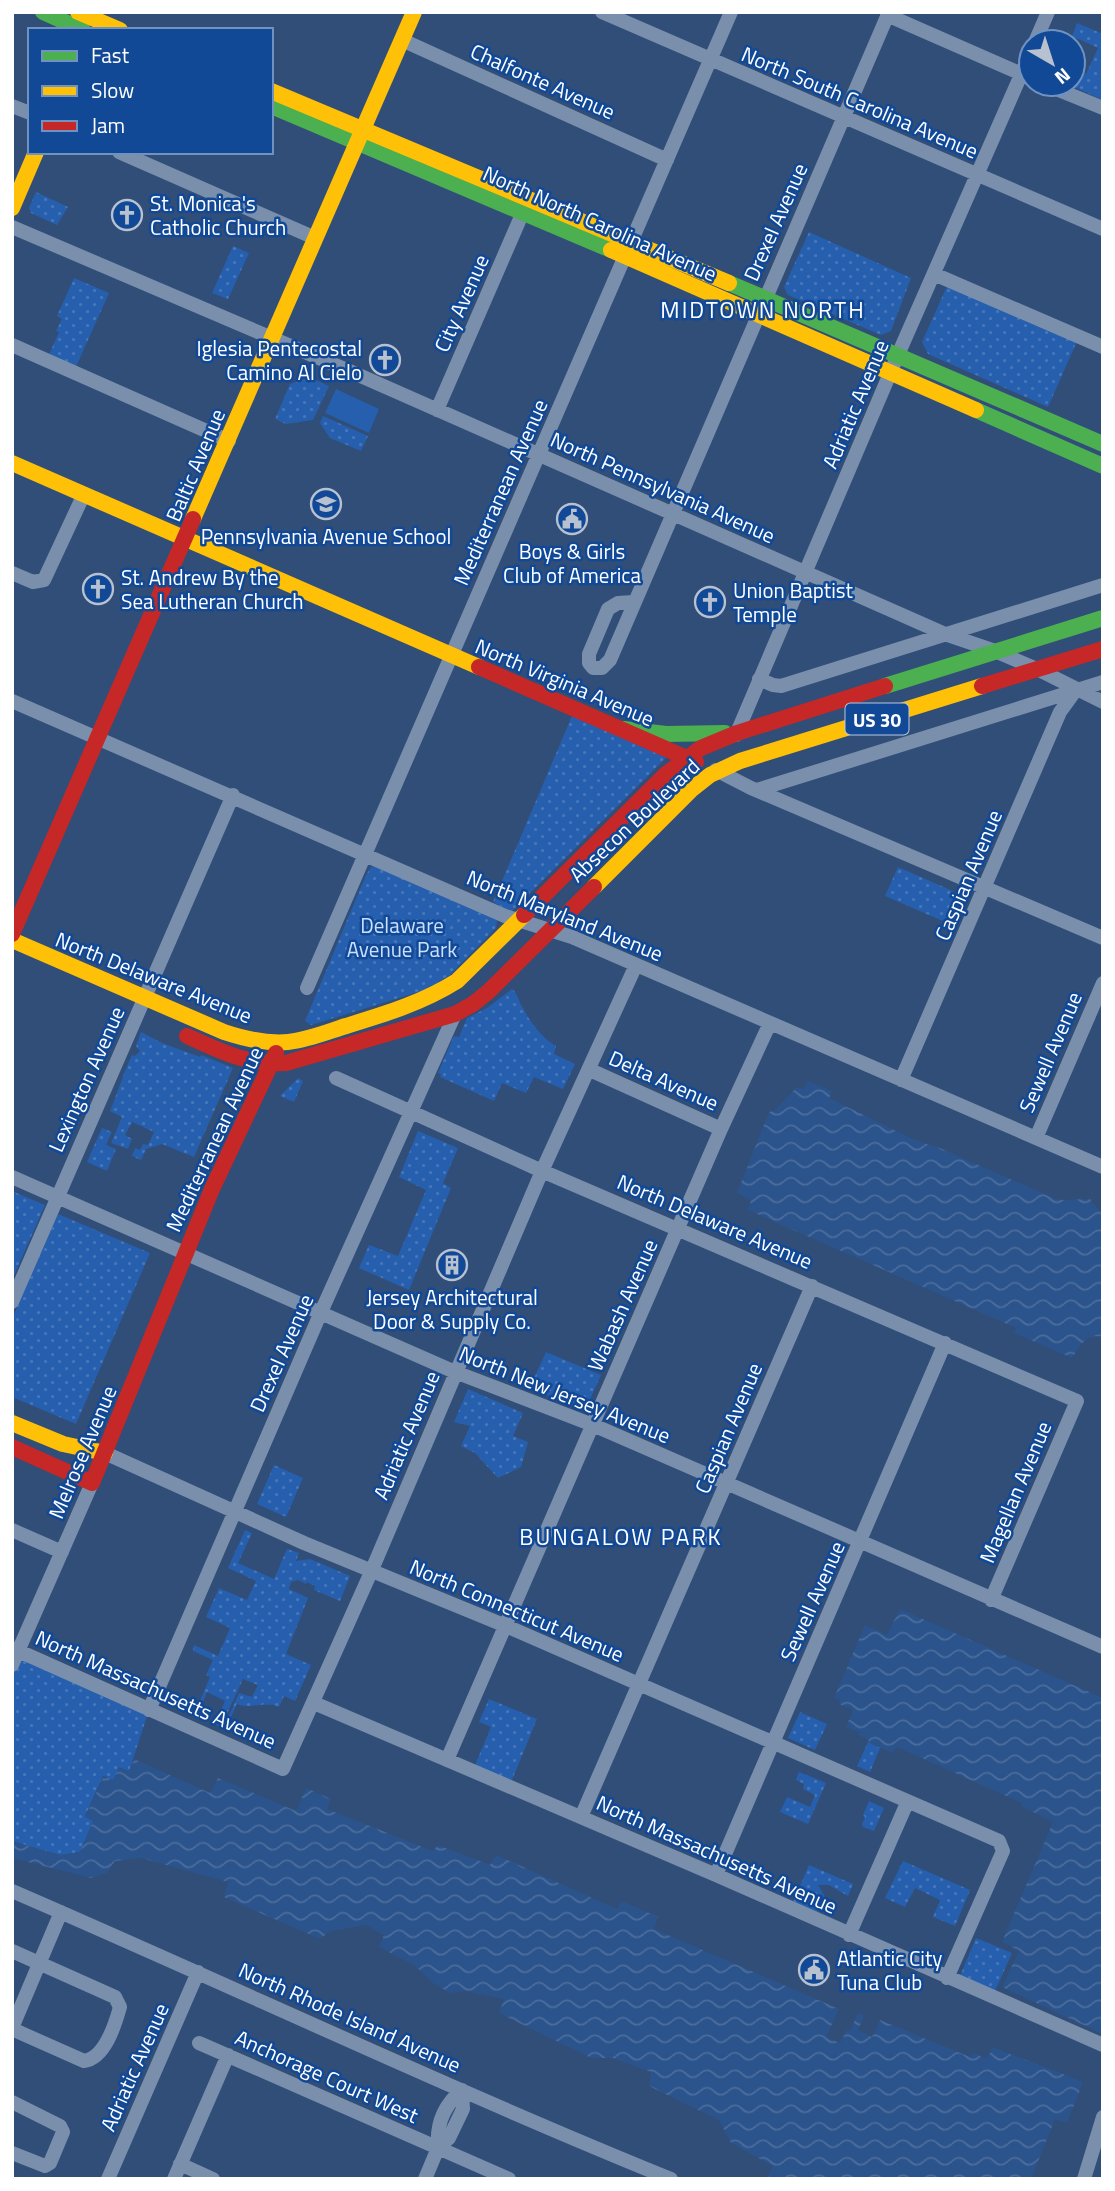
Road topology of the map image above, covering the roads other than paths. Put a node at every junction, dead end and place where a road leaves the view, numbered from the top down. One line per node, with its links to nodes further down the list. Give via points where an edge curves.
1 (43, 12): 6 (main road)
2 (414, 12): 8 (main road, Baltic Avenue)
3 (602, 12): 9 (street, North South Carolina Avenue)
4 (731, 12): 9 (street, Mediterranean Avenue)
5 (888, 14): 10 (street); 16 (street, Drexel Avenue)
6 (88, 21): 7 (main road)
7 (113, 28)
8 (402, 40): 17 (main road, Baltic Avenue); 20 (street, Chalfonte Avenue)
9 (710, 60): 16 (street, North South Carolina Avenue); 20 (street, Mediterranean Avenue)
10 (1017, 72)
11 (273, 92): 17 (main road, North North Carolina Avenue)
12 (1017, 94): 21 (street, Adriatic Avenue)
13 (1078, 98): 15 (street)
14 (273, 107): 17 (main road, North North Carolina Avenue)
15 (1103, 108)
16 (843, 118): 21 (street, North South Carolina Avenue); 30 (street, Drexel Avenue)
17 (360, 135): 23 (main road, North North Carolina Avenue); 26 (main road, Baltic Avenue); 27 (main road, North North Carolina Avenue)
18 (35, 154): 22 (main road)
19 (124, 154): 26 (street)
20 (667, 160): 27 (street, Mediterranean Avenue)
21 (977, 175): 25 (street, North South Carolina Avenue); 29 (street, Adriatic Avenue)
22 (12, 208)
23 (523, 212): 28 (main road, North North Carolina Avenue); 36 (street, City Avenue)
24 (12, 227): 31 (street, North Pennsylvania Avenue)
25 (1103, 229)
26 (315, 238): 31 (main road, Baltic Avenue)
27 (632, 240): 28 (street, Mediterranean Avenue); 30 (main road, North North Carolina Avenue)
28 (625, 256): 30 (main road, North North Carolina Avenue); 39 (street, Mediterranean Avenue)
29 (934, 274): 33 (street); 34 (street, Adriatic Avenue)
30 (761, 308): 34 (main road, North North Carolina Avenue); 35 (main road, North North Carolina Avenue); 43 (street, Drexel Avenue)
31 (272, 338): 36 (street, North Pennsylvania Avenue); 37 (main road, Baltic Avenue)
32 (12, 345): 37 (street)
33 (1103, 347)
34 (897, 357): 35 (street, Adriatic Avenue); 38 (main road, North North Carolina Avenue)
35 (891, 372): 41 (main road, North North Carolina Avenue); 46 (street, Adriatic Avenue)
36 (437, 410): 39 (street, North Pennsylvania Avenue)
37 (229, 441): 44 (main road, Baltic Avenue)
38 (1103, 444)
39 (539, 454): 43 (street, North Pennsylvania Avenue); 53 (street, Mediterranean Avenue)
40 (12, 463): 42 (main road, North Virginia Avenue)
41 (1103, 466)
42 (84, 494): 44 (main road, North Virginia Avenue); 45 (street, via 44,580 33,582)
43 (673, 514): 46 (street, North Pennsylvania Avenue); 48 (street, Drexel Avenue)
44 (186, 538): 53 (main road, North Virginia Avenue); 62 (main road, Baltic Avenue)
45 (12, 573)
46 (805, 573): 50 (street, North Pennsylvania Avenue); 55 (street, Adriatic Avenue)
47 (1103, 585): 50 (street)
48 (633, 602)
49 (1103, 618): 52 (main road, Absecon Boulevard / US 30)
50 (945, 634): 52 (street, North Pennsylvania Avenue); 55 (street, via 781,686)
51 (1103, 649): 54 (main road, Absecon Boulevard / US 30)
52 (995, 651): 54 (street, North Pennsylvania Avenue); 61 (main road, Absecon Boulevard / US 30)
53 (451, 657): 60 (main road, North Virginia Avenue); 67 (street, Mediterranean Avenue)
54 (1039, 670): 57 (street, North Pennsylvania Avenue); 64 (main road, Absecon Boulevard / US 30)
55 (759, 679): 61 (street, Adriatic Avenue)
56 (1103, 682): 57 (street)
57 (1076, 690): 59 (street, North Pennsylvania Avenue); 65 (street); 68 (street, Caspian Avenue, via 1061,710)
58 (12, 701): 62 (street, North Maryland Avenue)
59 (1103, 702)
60 (624, 729): 61 (main road, via 666,734); 63 (main road, North Virginia Avenue)
61 (737, 733): 63 (main road, Absecon Boulevard / US 30); 64 (street, Adriatic Avenue)
62 (97, 738): 66 (street, North Maryland Avenue); 71 (main road, Baltic Avenue)
63 (686, 757): 64 (main road, North Virginia Avenue); 69 (main road, Absecon Boulevard)
64 (716, 771): 65 (street, North Virginia Avenue); 70 (main road, Absecon Boulevard, via 691,790)
65 (757, 790): 68 (street, North Virginia Avenue)
66 (233, 795): 67 (street, North Maryland Avenue); 77 (street, Lexington Avenue)
67 (365, 854): 69 (street, North Maryland Avenue); 76 (street, Mediterranean Avenue)
68 (985, 888): 72 (street, North Virginia Avenue); 85 (street, Caspian Avenue)
69 (519, 920): 70 (street, North Maryland Avenue); 81 (main road, Absecon Boulevard, via 465,975 437,994 405,1008)
70 (551, 930): 74 (street, North Maryland Avenue); 78 (main road, Absecon Boulevard, via 489,991)
71 (12, 934)
72 (1103, 938)
73 (12, 940): 77 (main road, North Delaware Avenue)
74 (636, 965): 79 (street, North Maryland Avenue); 83 (street, Adriatic Avenue)
75 (1103, 983): 88 (street, Sewell Avenue)
76 (307, 988)
77 (145, 998): 81 (main road, North Delaware Avenue, via 227,1033); 92 (street, Lexington Avenue)
78 (455, 1014): 82 (main road, Absecon Boulevard); 86 (street, Drexel Avenue)
79 (770, 1023): 85 (street, North Maryland Avenue); 87 (street, Wabash Avenue)
80 (171, 1029): 82 (main road, North Delaware Avenue, via 245,1061)
81 (282, 1043): 82 (main road, Mediterranean Avenue)
82 (270, 1066): 94 (main road, Mediterranean Avenue)
83 (590, 1070): 87 (street, Delta Avenue); 90 (street, Adriatic Avenue)
84 (336, 1078): 86 (street, North Delaware Avenue)
85 (901, 1080): 88 (street, North Maryland Avenue)
86 (412, 1112): 90 (street, North Delaware Avenue); 97 (street, Drexel Avenue)
87 (721, 1129): 93 (street, Wabash Avenue)
88 (1036, 1138): 89 (street, North Maryland Avenue)
89 (1103, 1167)
90 (542, 1171): 93 (street, North Delaware Avenue); 99 (street, Adriatic Avenue)
91 (12, 1177): 92 (street, North New Jersey Avenue)
92 (58, 1197): 94 (street, North New Jersey Avenue); 96 (street, Lexington Avenue)
93 (679, 1228): 95 (street, North Delaware Avenue); 102 (street, Wabash Avenue)
94 (186, 1253): 97 (street, North New Jersey Avenue); 104 (main road, Melrose Avenue)
95 (812, 1286): 98 (street, North Delaware Avenue); 106 (street, Caspian Avenue)
96 (12, 1302)
97 (321, 1312): 99 (street, North New Jersey Avenue); 107 (street, Drexel Avenue)
98 (945, 1343): 100 (street, North Delaware Avenue); 109 (street, Sewell Avenue)
99 (455, 1373): 102 (street, North New Jersey Avenue); 111 (street, Adriatic Avenue)
100 (1077, 1401): 112 (street, Magellan Avenue)
101 (12, 1423): 104 (main road, North Connecticut Avenue, via 63,1444)
102 (593, 1425): 106 (street, North New Jersey Avenue); 113 (street, Wabash Avenue)
103 (12, 1447): 105 (main road)
104 (105, 1453): 105 (main road, Melrose Avenue); 107 (street, North Connecticut Avenue)
105 (92, 1483): 110 (street, Melrose Avenue)
106 (727, 1484): 109 (street, North New Jersey Avenue); 117 (street, Caspian Avenue)
107 (235, 1511): 111 (street, North Connecticut Avenue); 119 (street, Drexel Avenue)
108 (12, 1530): 110 (street)
109 (860, 1543): 112 (street, North New Jersey Avenue); 120 (street, Sewell Avenue)
110 (62, 1552): 115 (street, Melrose Avenue)
111 (371, 1572): 113 (street, North Connecticut Avenue); 118 (street, Adriatic Avenue)
112 (992, 1600): 114 (street, North New Jersey Avenue)
113 (506, 1626): 117 (street, North Connecticut Avenue); 121 (street, Wabash Avenue)
114 (1103, 1647)
115 (15, 1649): 116 (street, Melrose Avenue); 119 (street, North Massachusetts Avenue)
116 (12, 1665)
117 (640, 1684): 120 (street, North Connecticut Avenue); 124 (street, Caspian Avenue)
118 (314, 1703): 121 (street, North Massachusetts Avenue); 122 (street, Adriatic Avenue)
119 (149, 1710): 122 (street, North Massachusetts Avenue)
120 (773, 1742): 123 (street, North Connecticut Avenue); 125 (street, Sewell Avenue)
121 (447, 1760): 124 (street, North Massachusetts Avenue)
122 (283, 1769)
123 (907, 1802): 128 (street); 132 (street, North Connecticut Avenue, via 1002,1846)
124 (581, 1817): 125 (street, North Massachusetts Avenue)
125 (716, 1875): 128 (street, North Massachusetts Avenue)
126 (12, 1892): 127 (street, North Rhode Island Avenue)
127 (61, 1912): 130 (street); 131 (street, North Rhode Island Avenue)
128 (849, 1935): 132 (street, North Massachusetts Avenue)
129 (12, 1951): 130 (street)
130 (40, 1962): 133 (street); 133 (street, via 115,1997 120,2007 117,2017 100,2053 84,2061)
131 (198, 1972): 137 (street, North Rhode Island Avenue); 144 (street, Adriatic Avenue)
132 (947, 1978): 135 (street, North Massachusetts Avenue)
133 (12, 2028)
134 (199, 2043): 136 (street, Anchorage Court West)
135 (1103, 2045)
136 (228, 2055): 140 (street, Anchorage Court West); 142 (street)
137 (462, 2090): 140 (street, via 463,2109 449,2138); 143 (street, North Rhode Island Avenue)
138 (12, 2102): 141 (street, via 60,2126 63,2132 45,2166)
139 (1103, 2117): 150 (street)
140 (438, 2148): 147 (street); 148 (street, Anchorage Court West)
141 (12, 2153)
142 (180, 2164): 145 (street); 146 (street)
143 (655, 2176): 149 (street, North Rhode Island Avenue)
144 (108, 2179)
145 (174, 2179)
146 (213, 2179)
147 (425, 2179)
148 (509, 2179)
149 (671, 2179)
150 (1084, 2179)

